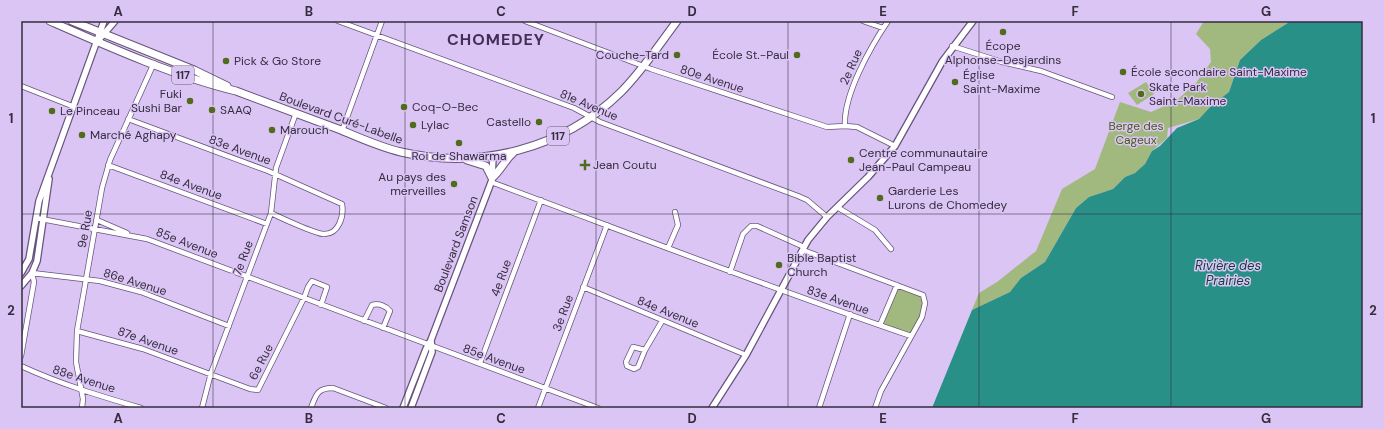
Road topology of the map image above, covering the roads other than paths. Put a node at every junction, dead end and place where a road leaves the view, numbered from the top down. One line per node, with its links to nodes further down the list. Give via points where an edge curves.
1 (50, 21): 15 (main road, Boulevard Curé-Labelle / 117)
2 (72, 21): 13 (main road, Boulevard Curé-Labelle / 117)
3 (104, 21): 13 (street)
4 (115, 21): 13 (street)
5 (338, 21): 14 (street, 81e Avenue)
6 (382, 21): 14 (street)
7 (525, 21): 18 (street, 80e Avenue)
8 (677, 21): 18 (main road, Boulevard Curé-Labelle / 117)
9 (863, 21): 12 (street)
10 (888, 21): 12 (street, 2e Rue)
11 (973, 21): 16 (street)
12 (883, 28): 26 (street, 2e Rue, via 867,54 850,96 845,113)
13 (101, 34): 15 (street); 20 (main road, Boulevard Curé-Labelle / 117, via 194,70)
14 (377, 35): 24 (street, 81e Avenue, via 564,104); 27 (street)
15 (96, 43): 17 (main road, Boulevard Curé-Labelle / 117); 22 (street)
16 (952, 46): 21 (street); 28 (street)
17 (154, 63): 20 (main road, Boulevard Curé-Labelle / 117, via 212,85); 25 (street, 9e Rue)
18 (643, 66): 24 (main road, Boulevard Curé-Labelle / 117, via 621,92); 26 (street, 80e Avenue, via 827,127)
19 (21, 86): 22 (street)
20 (236, 91): 23 (main road, Boulevard Curé-Labelle / 117)
21 (1112, 96)
22 (72, 106): 33 (street)
23 (296, 113): 27 (main road, Boulevard Curé-Labelle / 117); 34 (street, 7e Rue)
24 (591, 117): 29 (main road, Boulevard Curé-Labelle / 117, via 556,137); 40 (street, 81e Avenue, via 798,196 807,200)
25 (128, 119): 32 (street, 9e Rue); 34 (street, 83e Avenue)
26 (845, 126): 28 (street, 80e Avenue, via 857,127)
27 (342, 131): 31 (main road, Boulevard Curé-Labelle / 117, via 406,153)
28 (895, 146): 37 (street)
29 (515, 151): 30 (main road, Boulevard Curé-Labelle / 117); 35 (main road, via 503,162)
30 (493, 155): 31 (main road, Boulevard Curé-Labelle / 117); 35 (street, Boulevard Samson)
31 (462, 158): 35 (main road, via 485,166)
32 (108, 166): 43 (street, 9e Rue); 44 (street, 84e Avenue)
33 (50, 170): 41 (street, via 39,200); 42 (street)
34 (275, 175): 39 (street, 7e Rue); 39 (street, 83e Avenue, via 342,204 343,211 337,228 333,232 323,234)
35 (492, 180): 36 (street, 83e Avenue); 71 (street, Boulevard Samson)
36 (541, 200): 45 (street, 83e Avenue); 75 (street, 4e Rue)
37 (837, 208): 40 (street); 50 (street, via 875,230)
38 (675, 212): 48 (street, via 678,225)
39 (271, 213): 44 (street, 7e Rue)
40 (827, 217): 49 (street)
41 (36, 218): 42 (street, 85e Avenue); 52 (street, via 28,262)
42 (44, 219): 46 (street, 85e Avenue); 53 (street, via 38,258)
43 (96, 220): 46 (street, 9e Rue); 47 (street, 85e Avenue, via 120,228)
44 (267, 224): 54 (street, 7e Rue)
45 (606, 225): 48 (street, 83e Avenue); 58 (street, 3e Rue)
46 (95, 228): 47 (street, 85e Avenue); 55 (street, 9e Rue)
47 (130, 235): 54 (street, 85e Avenue, via 151,240)
48 (668, 248): 51 (street, 83e Avenue)
49 (803, 248): 51 (street, via 757,226 751,226 743,234); 56 (street); 59 (street)
50 (891, 249)
51 (730, 272): 59 (street, 83e Avenue)
52 (21, 273)
53 (32, 273): 55 (street, 86e Avenue); 57 (street); 67 (street, via 34,282)
54 (247, 277): 60 (street, 85e Avenue); 66 (street, 7e Rue)
55 (86, 280): 66 (street, 86e Avenue, via 100,281 141,292); 69 (street, 9e Rue)
56 (897, 285): 65 (street); 70 (street, via 923,295 925,303 922,317)
57 (21, 286)
58 (583, 288): 64 (street, 84e Avenue); 78 (street, 3e Rue)
59 (782, 292): 62 (street, 83e Avenue); 73 (street)
60 (304, 298): 61 (street, 85e Avenue); 61 (street, via 312,282 321,283 327,287); 77 (street, 6e Rue, via 258,390)
61 (321, 305): 63 (street, 85e Avenue)
62 (850, 314): 65 (street, 83e Avenue); 90 (street)
63 (364, 321): 68 (street, 85e Avenue); 68 (street, via 372,305 377,304 390,311)
64 (662, 321): 72 (street); 73 (street, 84e Avenue)
65 (880, 325): 70 (street, 83e Avenue)
66 (229, 326): 77 (street, 7e Rue)
67 (23, 328): 74 (street)
68 (383, 328): 71 (street, 85e Avenue)
69 (77, 331): 77 (street, 87e Avenue, via 121,342); 79 (street, 9e Rue, via 76,362)
70 (911, 336): 91 (street)
71 (431, 343): 75 (street, 85e Avenue); 85 (street, Boulevard Samson); 86 (street, Boulevard Samson, via 432,352)
72 (645, 350): 72 (street, via 633,347 627,357 627,366 634,369 638,367)
73 (746, 355): 89 (street)
74 (21, 356)
75 (480, 363): 78 (street, 85e Avenue)
76 (21, 366): 79 (street, 88e Avenue)
77 (210, 373): 82 (street, 7e Rue)
78 (545, 389): 87 (street, 3e Rue); 88 (street, 85e Avenue)
79 (82, 390): 80 (street, 9e Rue); 81 (street, 88e Avenue)
80 (82, 408)
81 (141, 408)
82 (202, 408)
83 (311, 408): 84 (street, via 316,394 324,388 333,388)
84 (386, 408)
85 (403, 408)
86 (411, 408)
87 (538, 408)
88 (598, 408)
89 (712, 408)
90 (819, 408)
91 (875, 408)

